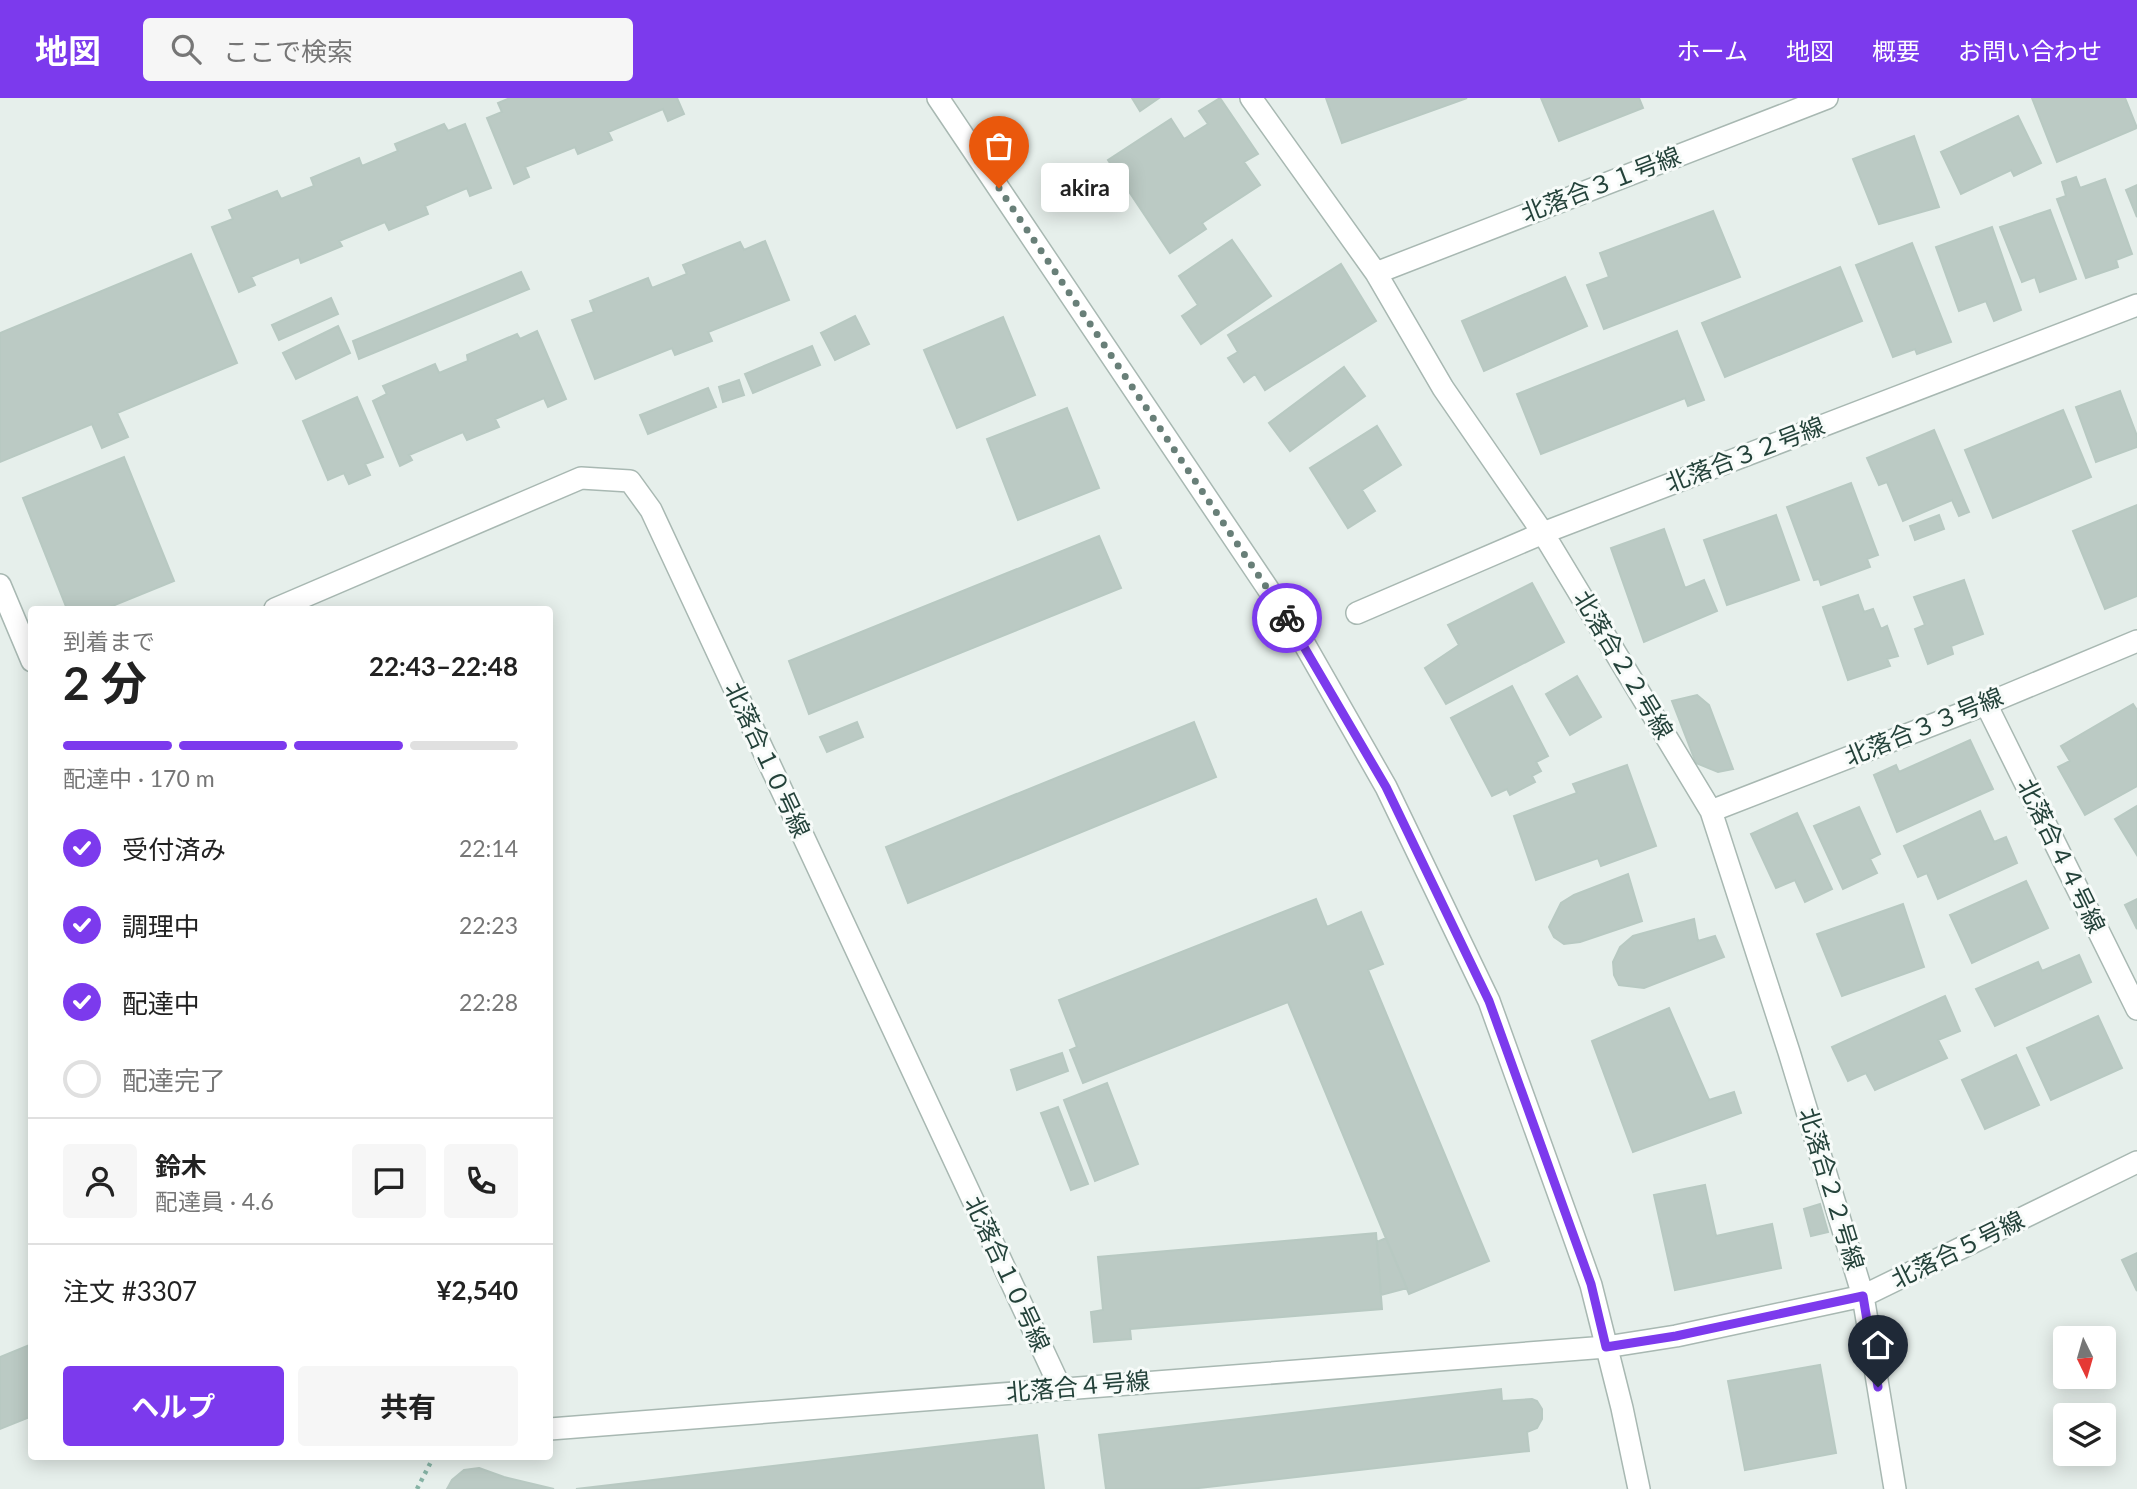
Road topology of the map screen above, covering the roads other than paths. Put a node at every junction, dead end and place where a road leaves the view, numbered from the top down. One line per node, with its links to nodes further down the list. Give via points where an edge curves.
1 (938, 98): 17 (street, via 1301,638 1386,787 1489,1001 1591,1284)
2 (1251, 98): 4 (street, 北落合２２号線)
3 (1827, 98): 4 (street, 北落合３１号線)
4 (1376, 273): 6 (street, 北落合２２号線, via 1443,388)
5 (2137, 305): 6 (street, 北落合３２号線)
6 (1543, 533): 9 (street, 北落合３２号線); 13 (street, 北落合２２号線)
7 (0, 585): 11 (street)
8 (282, 606): 18 (street, 北落合１０号線, via 581,478 631,481 651,510)
9 (1357, 613)
10 (2137, 641): 12 (street, 北落合３３号線)
11 (28, 652)
12 (1986, 704): 13 (street, 北落合３３号線); 14 (street, 北落合４４号線)
13 (1711, 811): 16 (street, 北落合２２号線)
14 (2137, 1009)
15 (2137, 1163): 16 (street, 北落合５号線)
16 (1863, 1296): 17 (street, 北落合５号線); 21 (street, 北落合２２号線)
17 (1606, 1347): 18 (street, 北落合４号線); 20 (street)
18 (1061, 1388): 19 (street, 北落合４号線)
19 (553, 1429)
20 (1639, 1489)
21 (1895, 1489)

